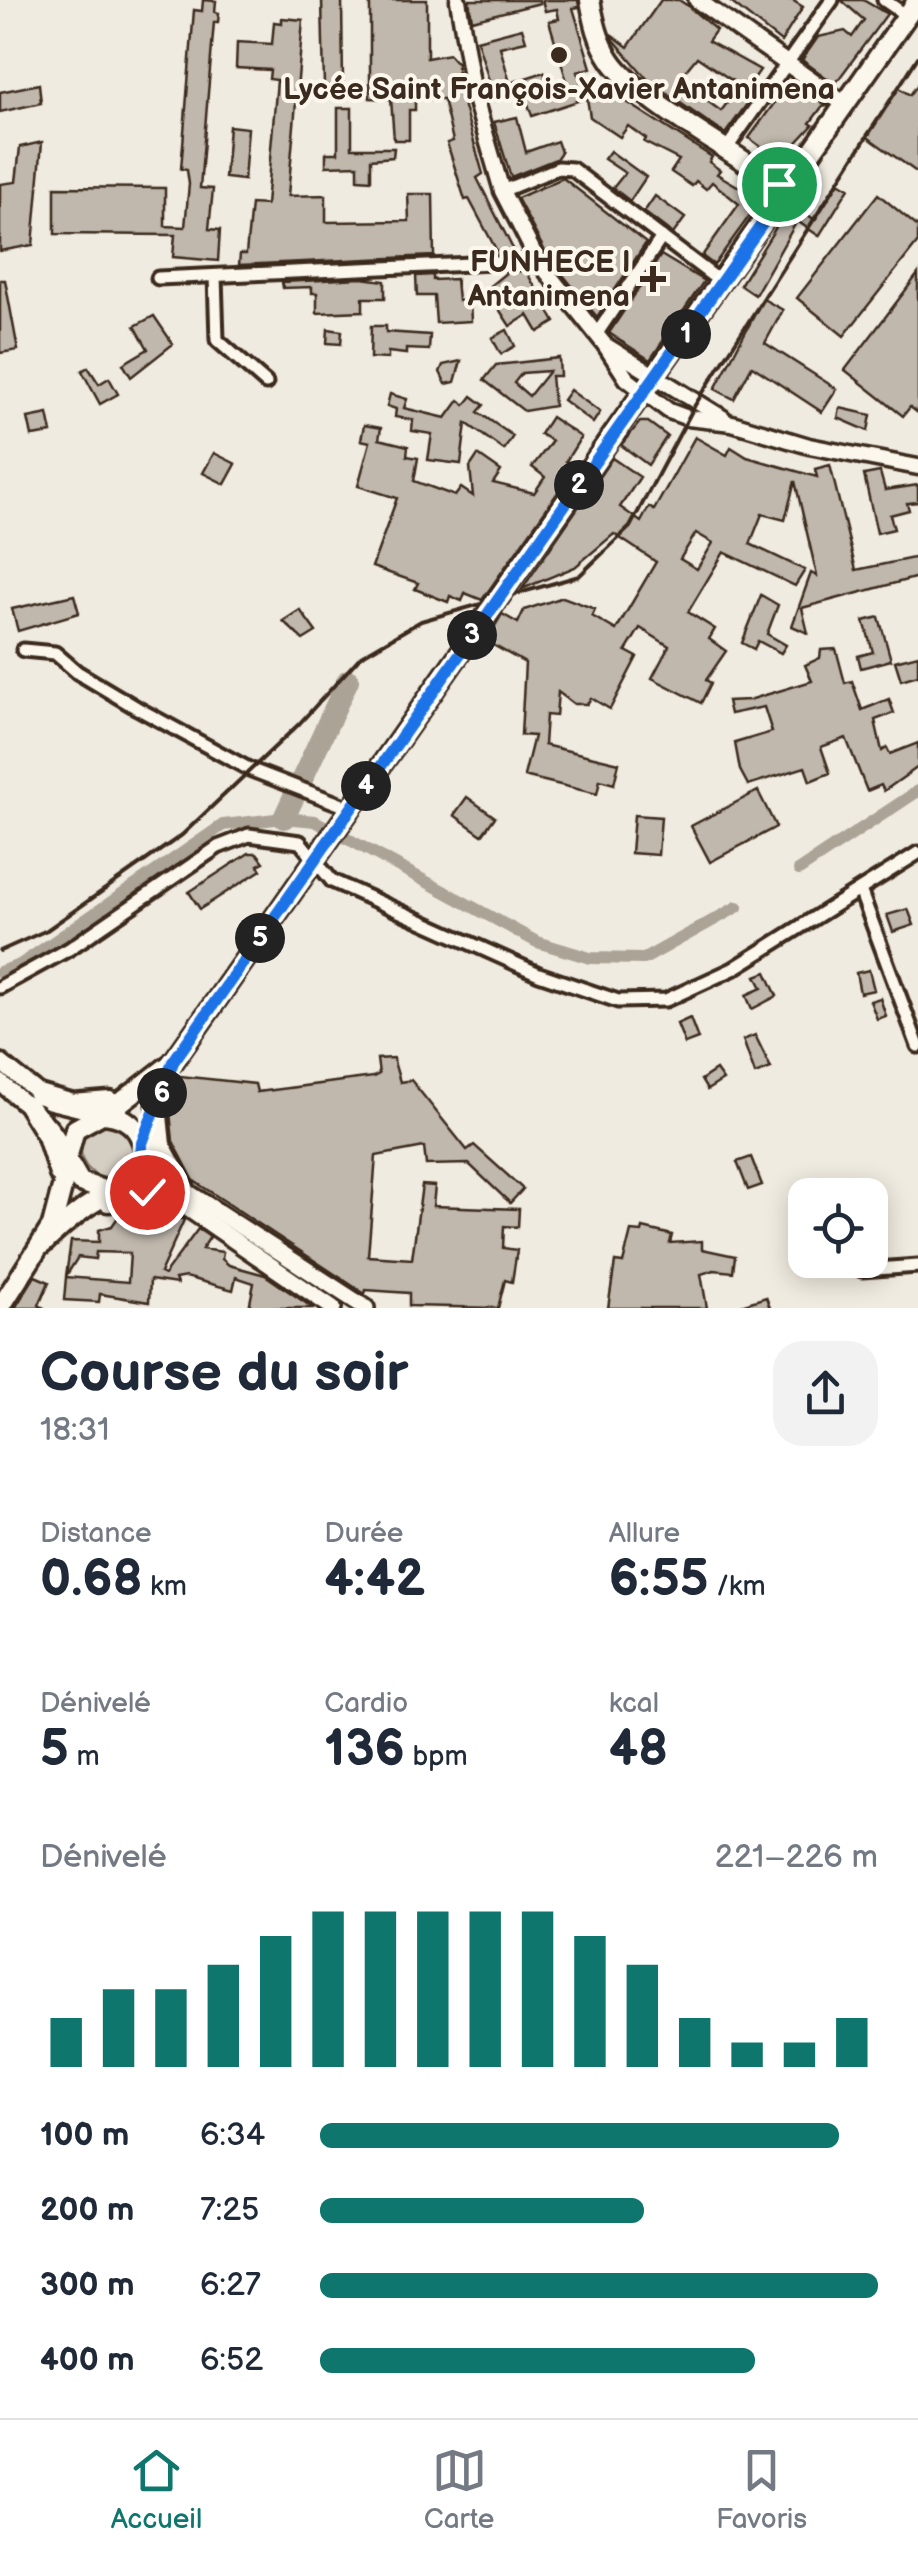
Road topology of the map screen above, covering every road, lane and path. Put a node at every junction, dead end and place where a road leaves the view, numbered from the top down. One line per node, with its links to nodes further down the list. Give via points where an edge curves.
1 (458, 0): 11 (street, via 474,95)
2 (590, 0): 9 (main road, via 596,32 617,68)
3 (697, 0): 7 (main road)
4 (832, 0): 7 (street)
5 (884, 0): 6 (street)
6 (912, 8): 8 (main road)
7 (788, 64): 8 (main road); 9 (street)
8 (846, 105): 10 (main road)
9 (727, 148): 10 (main road)
10 (786, 190): 16 (main road)
11 (502, 192): 12 (street, via 565,167); 13 (street)
12 (662, 237): 16 (street); 17 (street)
13 (538, 262): 14 (street); 17 (street)
14 (215, 276): 15 (street); 18 (street, via 217,340)
15 (158, 278)
16 (722, 283): 19 (main road)
17 (601, 340): 19 (street, via 614,364)
18 (266, 383)
19 (649, 386): 20 (street, via 688,418); 22 (main road)
20 (918, 466)
21 (23, 650): 22 (street, via 55,653 137,708)
22 (346, 814): 23 (main road)
23 (319, 853): 25 (street, via 332,881 538,974 618,1000 666,1000 684,993); 26 (street, via 300,842 249,835 218,847 56,957); 29 (main road)
24 (918, 853): 25 (street)
25 (860, 890): 27 (street)
26 (0, 987)
27 (918, 1046)
28 (0, 1062): 32 (main road)
29 (173, 1062): 31 (main road); 33 (main road)
30 (0, 1082): 32 (main road)
31 (143, 1088): 32 (main road, via 84,1105); 34 (main road)
32 (33, 1100): 34 (main road); 36 (main road); 40 (main road)
33 (157, 1106): 35 (main road); 37 (main road, via 161,1145)
34 (104, 1114): 35 (main road, via 133,1126); 36 (main road, via 74,1129)
35 (143, 1145): 37 (main road); 38 (main road, via 140,1170 124,1188)
36 (68, 1162): 38 (main road, via 80,1182); 40 (main road)
37 (184, 1190): 45 (main road)
38 (110, 1192): 39 (main road); 40 (main road)
39 (161, 1196): 40 (main road); 44 (main road)
40 (68, 1209): 43 (main road)
41 (918, 1266): 42 (street)
42 (888, 1268)
43 (0, 1308)
44 (333, 1308)
45 (366, 1308)

